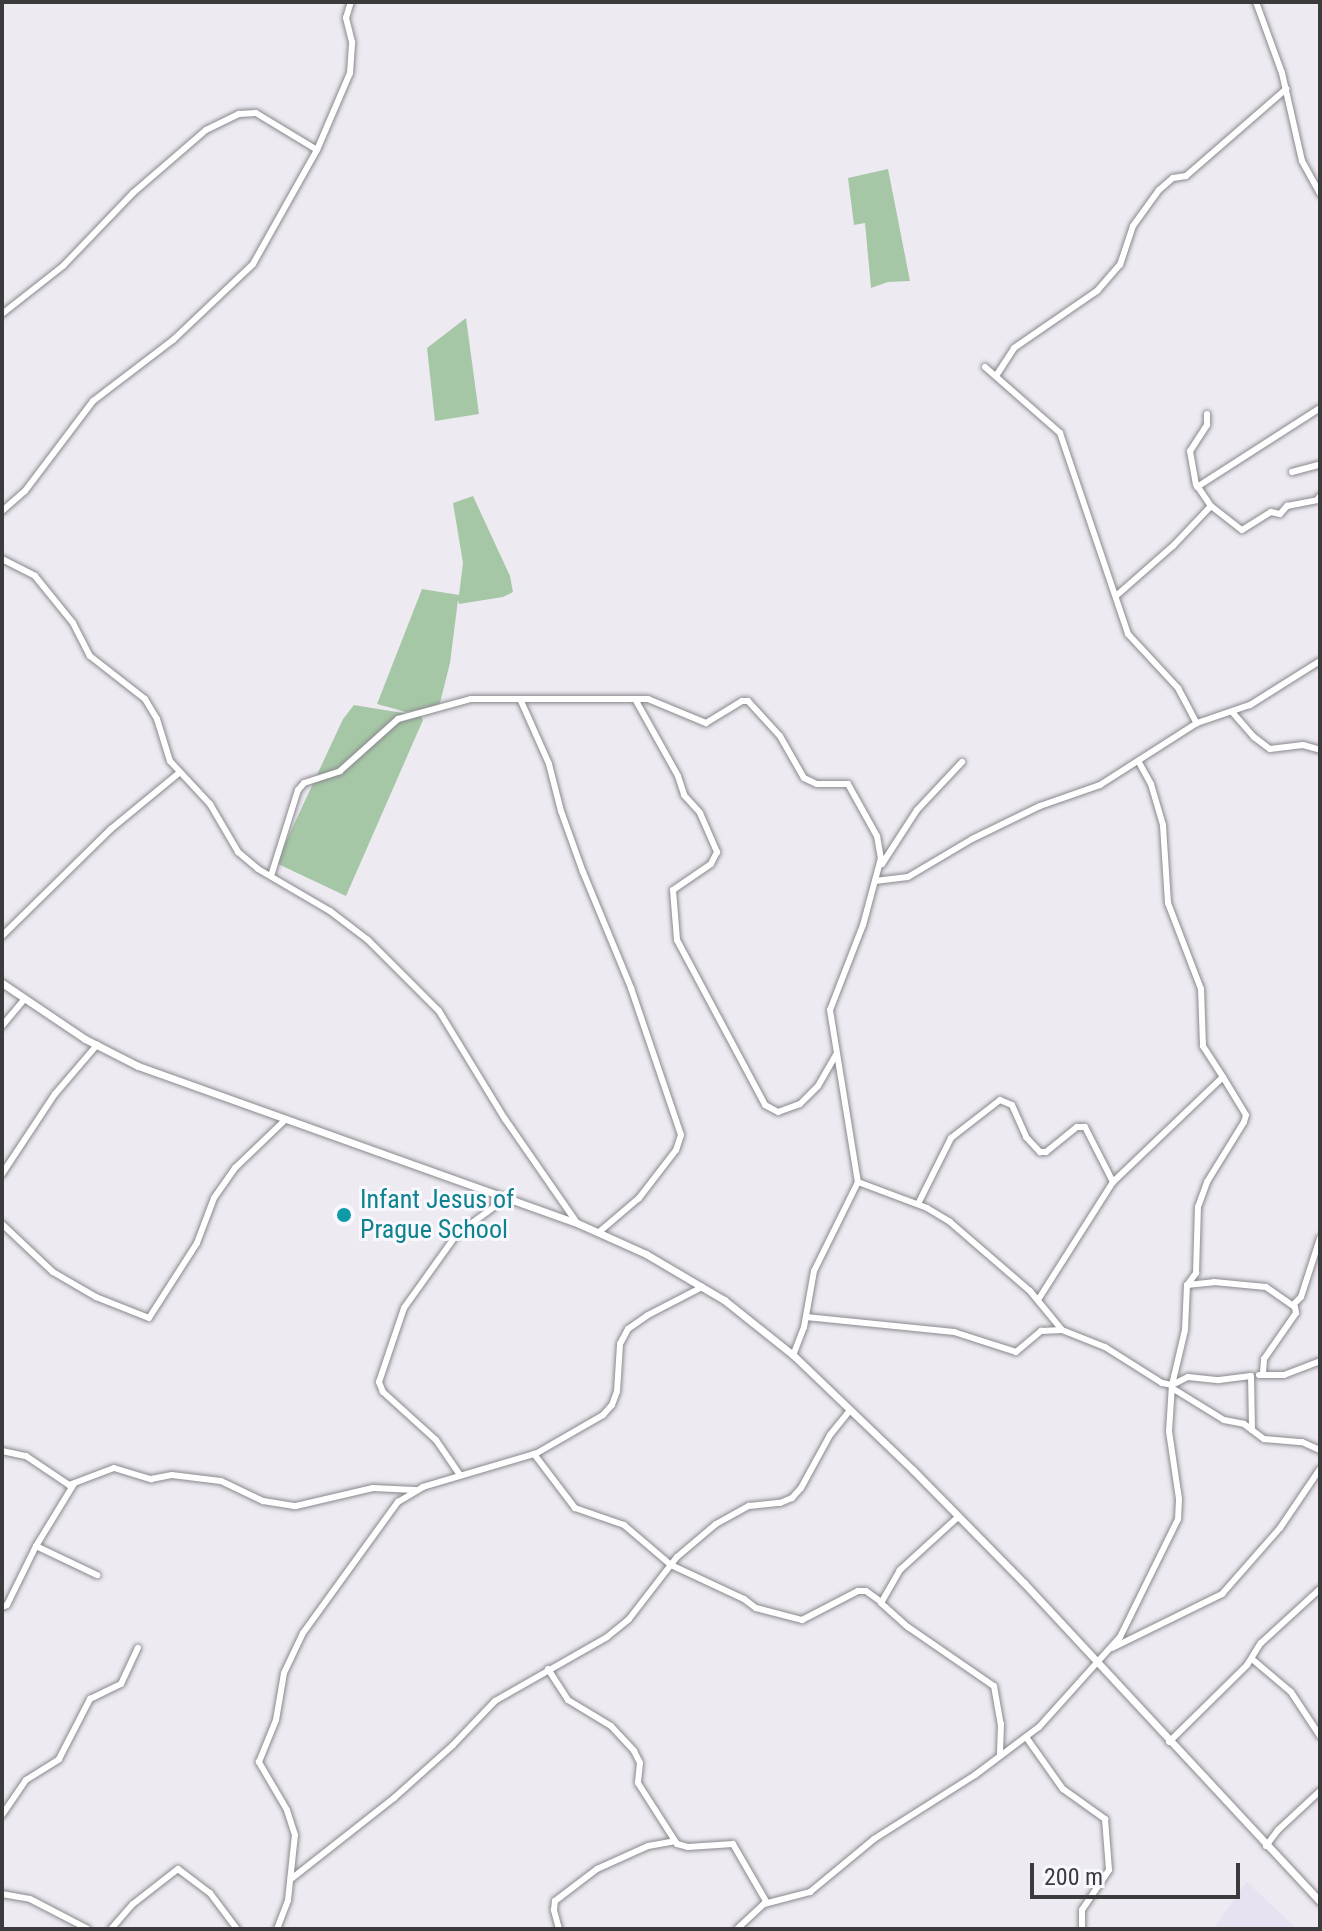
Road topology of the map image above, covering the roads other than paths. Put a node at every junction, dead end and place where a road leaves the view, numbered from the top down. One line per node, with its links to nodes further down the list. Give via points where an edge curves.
1 (351, 2): 4 (street, via 346,18 352,42 350,73)
2 (1256, 2): 3 (street)
3 (1286, 89): 5 (street, via 1302,161); 8 (street, via 1186,176 1173,178 1159,190 1133,226 1120,265 1097,291 1014,348)
4 (317, 150): 6 (street, via 256,113 239,114 206,130 133,193 63,266); 16 (street, via 253,264 173,340 93,401 39,474)
5 (1320, 194)
6 (2, 314)
7 (985, 367): 8 (street)
8 (996, 376): 18 (street, via 1064,439)
9 (1320, 408): 13 (street)
10 (1207, 414): 13 (street, via 1207,425 1190,451)
11 (1320, 465): 12 (street)
12 (1292, 472)
13 (1197, 487): 15 (street)
14 (1320, 496): 15 (street, via 1287,506 1280,514 1271,512 1242,530)
15 (1211, 506): 18 (street)
16 (2, 511)
17 (2, 559): 27 (street, via 41,582 73,623 90,656 145,699)
18 (1116, 596): 23 (street, via 1130,638 1178,688)
19 (1320, 661): 22 (street)
20 (635, 699): 21 (street); 28 (street, via 659,702 706,723 742,701 751,703 780,736 804,778 852,788 877,836); 36 (street, via 717,852 713,862 673,890 677,940 765,1105 778,1112 800,1104)
21 (521, 701): 29 (street, via 475,698 406,716 378,734 340,771 305,781); 46 (street, via 549,764 561,811 631,988 681,1135 676,1150 639,1198)
22 (1233, 713): 23 (street); 24 (street, via 1270,749 1303,745)
23 (1197, 723): 26 (street)
24 (1320, 750)
25 (962, 762): 28 (street, via 917,810)
26 (1139, 762): 30 (street, via 1100,785 972,839 908,877); 37 (street, via 1163,825 1168,903 1201,989 1203,1046)
27 (179, 773): 29 (street, via 210,804 238,852); 31 (street, via 111,829)
28 (880, 867): 30 (street)
29 (271, 876): 44 (street, via 368,940 439,1011)
30 (875, 881): 36 (street, via 855,949 832,1000 829,1022)
31 (2, 936)
32 (2, 983): 33 (street)
33 (25, 999): 34 (street); 35 (street)
34 (2, 1026)
35 (97, 1045): 38 (street, via 162,1076); 39 (street, via 55,1094)
36 (836, 1055): 40 (street, via 846,1089)
37 (1223, 1077): 41 (street); 48 (street, via 1246,1115 1198,1207 1196,1273)
38 (285, 1120): 42 (street); 45 (street, via 235,1168 214,1198 197,1243 149,1318 53,1272)
39 (2, 1174)
40 (858, 1182): 43 (street); 52 (street, via 814,1271)
41 (1113, 1182): 43 (street, via 1085,1127 1040,1152 1026,1137 1012,1105 1000,1100 951,1138); 50 (street)
42 (495, 1194): 44 (street); 65 (street, via 494,1207 447,1245 404,1308 379,1382 383,1392 436,1440)
43 (918, 1204): 50 (street, via 957,1227)
44 (577, 1223): 46 (street)
45 (2, 1224)
46 (599, 1232): 49 (street)
47 (1320, 1238): 51 (street, via 1301,1297)
48 (1187, 1285): 51 (street, via 1260,1286); 58 (street, via 1185,1330)
49 (702, 1287): 54 (street, via 757,1323); 63 (street, via 628,1329 621,1339 617,1391 609,1410)
50 (1038, 1300): 53 (street)
51 (1293, 1305): 56 (street, via 1296,1313 1264,1359)
52 (806, 1317): 53 (street, via 954,1332 1016,1352 1038,1332); 54 (street)
53 (1062, 1330): 58 (street, via 1105,1347)
54 (793, 1355): 59 (street)
55 (1320, 1361): 56 (street, via 1290,1373)
56 (1263, 1375): 57 (street)
57 (1251, 1376): 58 (street, via 1185,1378); 60 (street)
58 (1172, 1387): 60 (street, via 1224,1420); 76 (street, via 1169,1439 1178,1519)
59 (850, 1410): 68 (street); 70 (street, via 792,1498 732,1514)
60 (1252, 1430): 61 (street, via 1271,1441 1302,1442)
61 (1320, 1450)
62 (2, 1451): 66 (street, via 26,1456 65,1484)
63 (534, 1454): 65 (street); 70 (street, via 570,1503 585,1514 624,1525)
64 (1320, 1469): 76 (street, via 1280,1528 1222,1594)
65 (460, 1475): 67 (street)
66 (78, 1480): 67 (street, via 114,1468 151,1479 210,1478 263,1501 296,1506 382,1487); 69 (street)
67 (415, 1490): 88 (street, via 387,1513 303,1633 284,1673 276,1720 259,1762 294,1831)
68 (958, 1517): 73 (street, via 900,1570); 78 (street)
69 (36, 1546): 71 (street); 74 (street)
70 (671, 1565): 73 (street, via 756,1608 798,1620 858,1591); 79 (street, via 629,1619)
71 (97, 1575)
72 (1320, 1589): 77 (street, via 1261,1643)
73 (881, 1602): 83 (street, via 994,1686 1002,1737)
74 (2, 1607)
75 (138, 1648): 85 (street, via 121,1684 90,1699 59,1759 26,1780)
76 (1112, 1648): 78 (street)
77 (1252, 1659): 80 (street, via 1286,1686); 82 (street)
78 (1099, 1664): 81 (street); 82 (street)
79 (548, 1669): 86 (street, via 568,1700 611,1726 634,1751 640,1763 638,1783); 88 (street, via 495,1701 394,1798)
80 (1319, 1731)
81 (1026, 1737): 83 (street); 98 (street, via 1064,1790 1105,1819 1109,1870 1082,1910)
82 (1169, 1742): 87 (street)
83 (999, 1757): 91 (street, via 874,1839 810,1892)
84 (1320, 1791): 87 (street)
85 (2, 1815)
86 (675, 1841): 91 (street, via 688,1847 733,1844); 96 (street, via 648,1846 597,1869 555,1901)
87 (1266, 1846): 90 (street)
88 (291, 1879): 95 (street, via 287,1910)
89 (2, 1894): 92 (street, via 30,1899)
90 (1320, 1902)
91 (767, 1903): 97 (street)
92 (88, 1929)
93 (111, 1929): 94 (street, via 178,1869 210,1893)
94 (237, 1929)
95 (277, 1929)
96 (559, 1929)
97 (737, 1929)
98 (1082, 1929)

